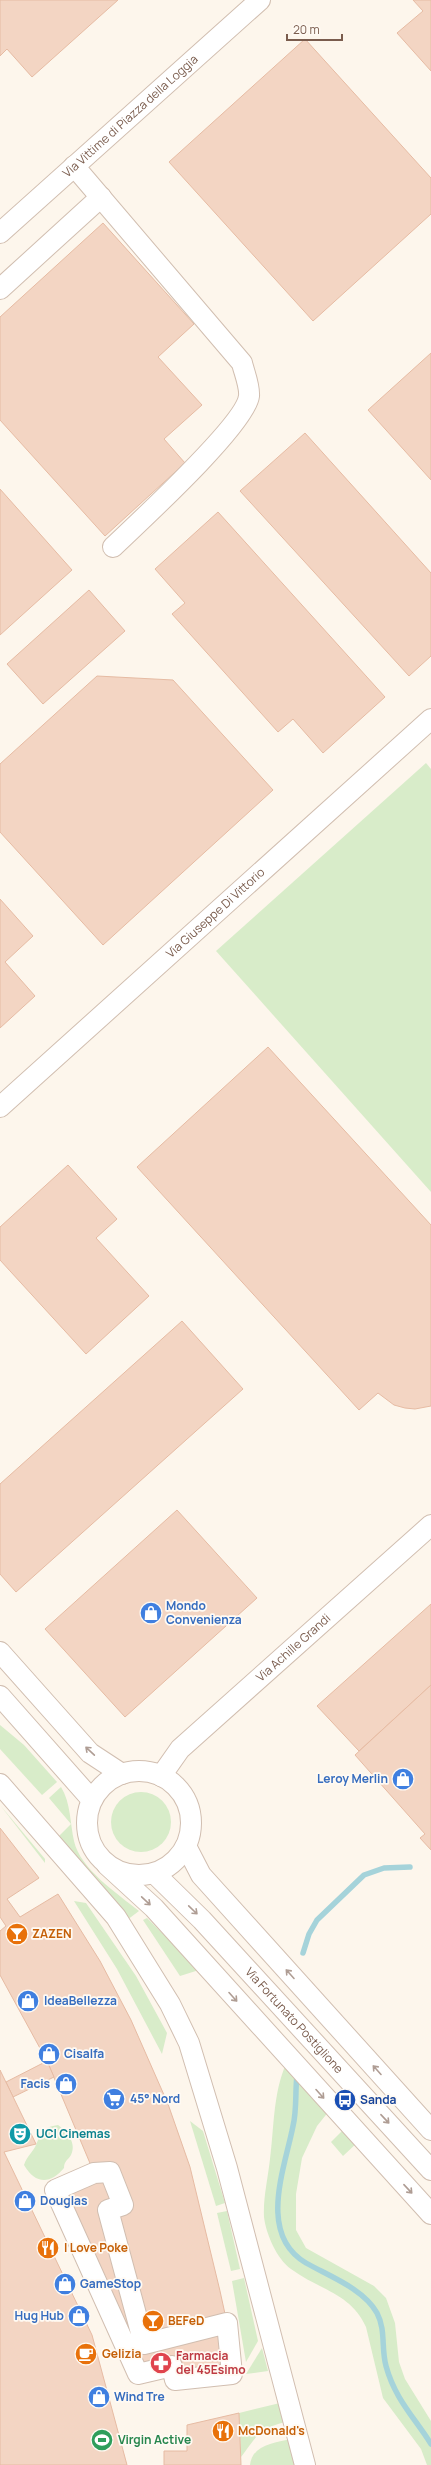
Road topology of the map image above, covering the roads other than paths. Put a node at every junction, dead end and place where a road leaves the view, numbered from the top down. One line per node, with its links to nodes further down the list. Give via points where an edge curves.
1 (260, 0): 2 (street, Via Vittime di Piazza della Loggia)
2 (74, 166): 3 (street); 4 (street, Via Vittime di Piazza della Loggia)
3 (101, 197): 5 (street); 6 (street, via 242,363 250,395 245,409 225,434 161,502)
4 (0, 233)
5 (0, 289)
6 (113, 547)
7 (431, 719): 8 (street, Via Giuseppe Di Vittorio)
8 (0, 1107)
9 (431, 1525): 15 (street, Via Achille Grandi, via 180,1750)
10 (0, 1652): 14 (street, one-way to 10, via 90,1753)
11 (0, 1696): 13 (street)
12 (0, 1710): 13 (street)
13 (35, 1735): 17 (street)
14 (122, 1774): 15 (street, via 145,1771); 17 (street, via 109,1780)
15 (162, 1776): 18 (street, via 184,1795 190,1812 191,1829)
16 (0, 1784): 25 (street, via 116,1917 170,2004 189,2043 221,2147)
17 (92, 1800): 19 (street, via 86,1823 88,1835 98,1856)
18 (186, 1846): 20 (street, via 168,1868); 21 (street, one-way to 18, via 201,1875)
19 (107, 1865): 20 (street, via 130,1875); 23 (street, one-way to 23, via 154,1908)
20 (155, 1874): 22 (street, Via Fortunato Postiglione, one-way to 22, via 202,1920)
21 (431, 2130)
22 (431, 2170)
23 (431, 2214)
24 (232, 2374): 24 (street, via 227,2324 144,2344 108,2210 123,2205 110,2172 94,2173 55,2190 138,2374 172,2366 175,2380)
25 (305, 2465)

